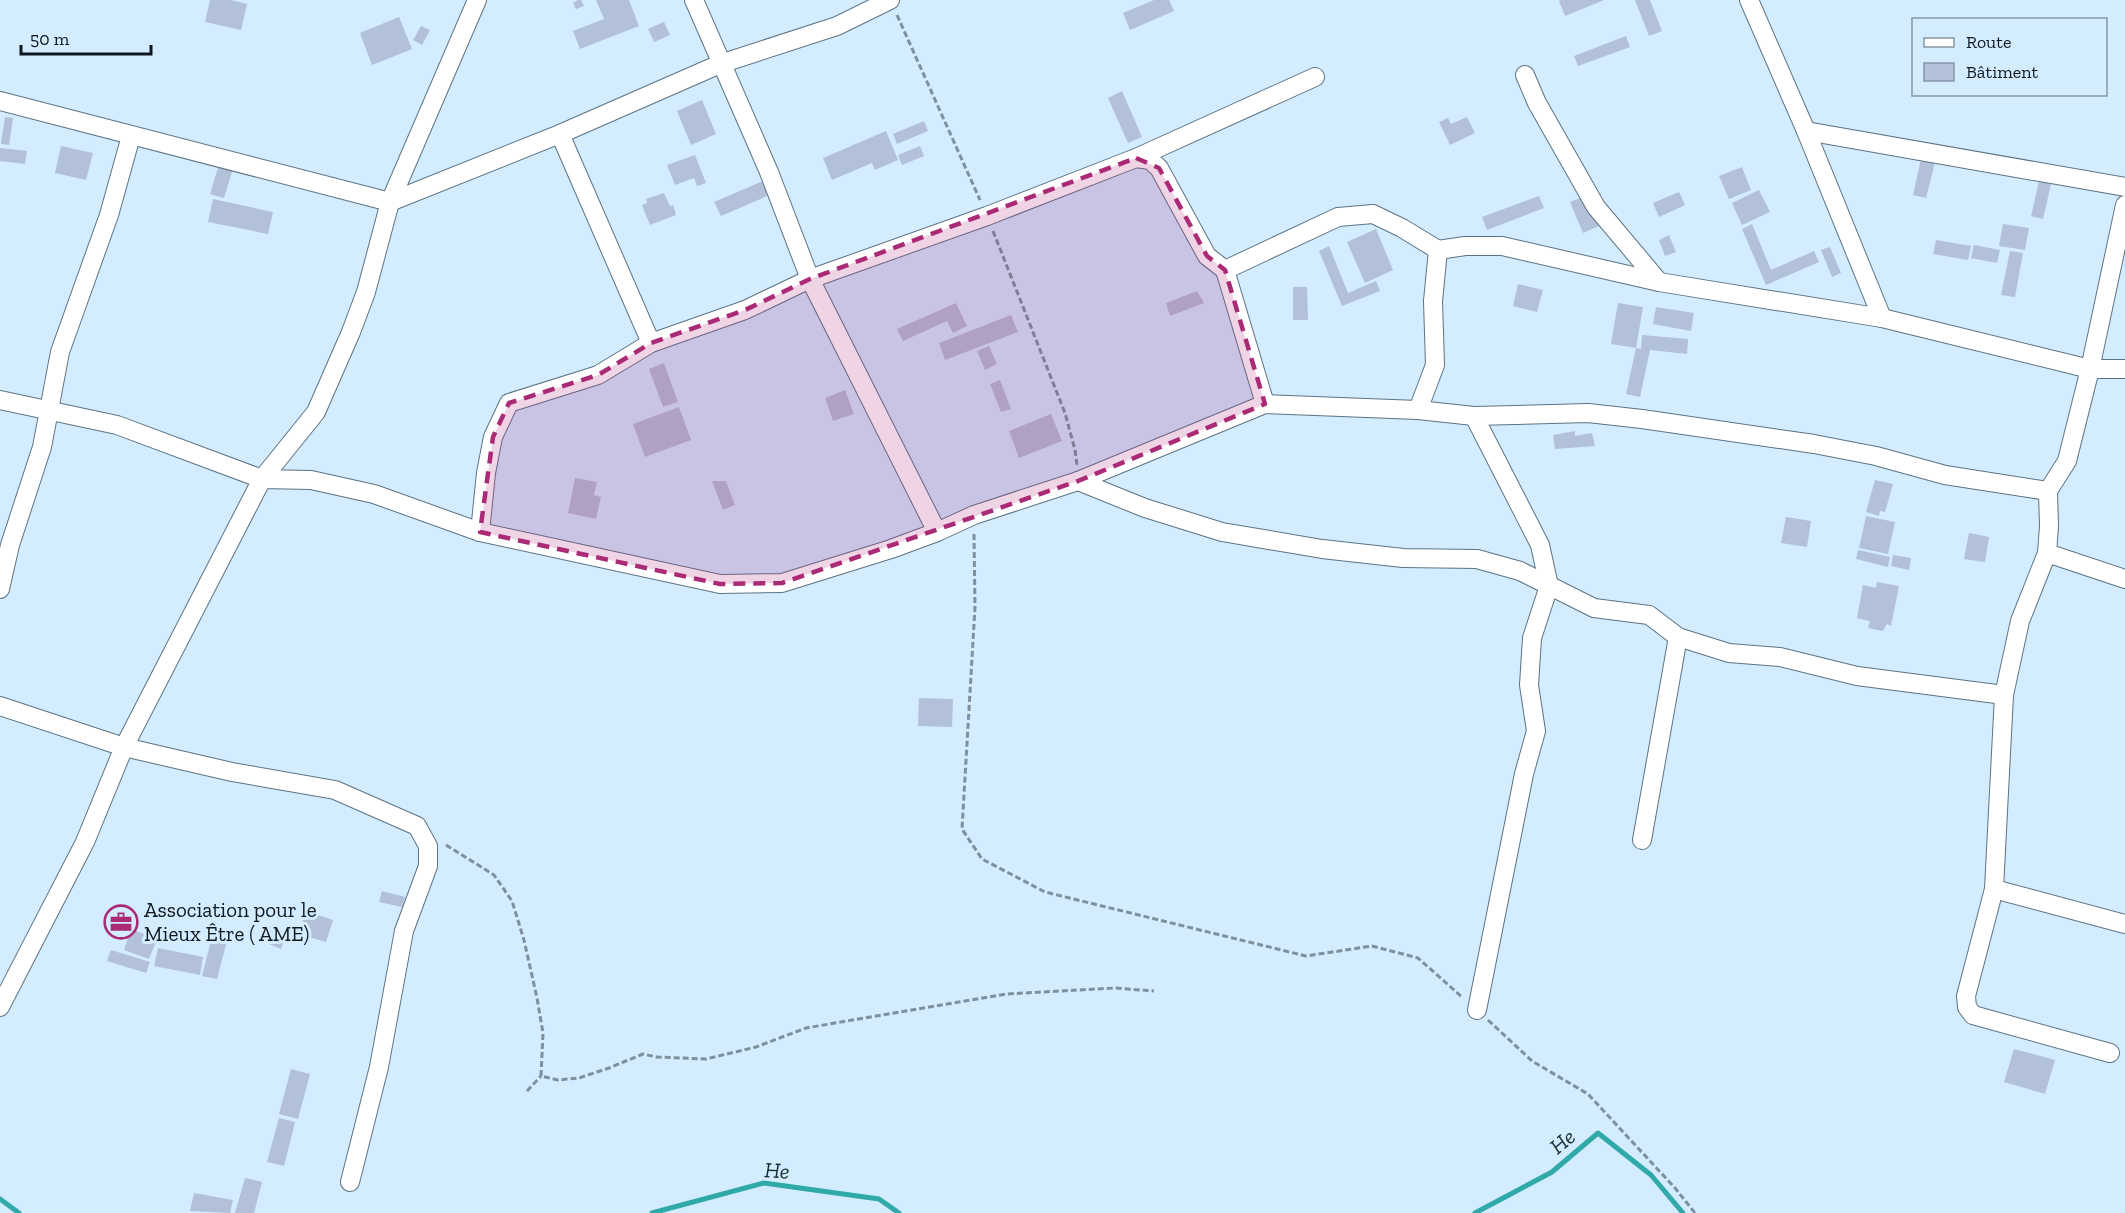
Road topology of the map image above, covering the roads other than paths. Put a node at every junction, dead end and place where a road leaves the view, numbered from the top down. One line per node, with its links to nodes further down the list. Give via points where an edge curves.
1 (477, 0): 14 (street)
2 (694, 0): 5 (street)
3 (1749, 0): 9 (street)
4 (893, 5): 5 (street)
5 (720, 64): 10 (street); 18 (street, via 769,172)
6 (1525, 75): 19 (street, via 1596,207)
7 (1315, 77): 12 (street)
8 (0, 101): 11 (street)
9 (1806, 131): 13 (street); 20 (street)
10 (560, 134): 14 (street); 21 (street)
11 (131, 135): 14 (street); 26 (street, via 109,215 60,352)
12 (1136, 158): 17 (street, via 1150,160 1159,168 1207,256); 18 (street)
13 (2125, 187)
14 (390, 202): 29 (street, via 366,292 316,412)
15 (2125, 205): 22 (street)
16 (1438, 250): 17 (street, via 1373,214 1338,218); 19 (street, via 1502,246); 27 (street, via 1433,301 1435,365)
17 (1226, 270): 25 (street)
18 (810, 279): 21 (street, via 745,310); 33 (street)
19 (1659, 282): 20 (street)
20 (1882, 318): 22 (street)
21 (651, 343): 32 (street, via 598,375 509,403 493,436)
22 (2090, 369): 23 (street); 31 (street, via 2067,461)
23 (2125, 369)
24 (0, 400): 26 (street)
25 (1264, 404): 27 (street); 30 (street)
26 (48, 410): 29 (street, via 117,425); 37 (street, via 42,447)
27 (1418, 410): 28 (street)
28 (1474, 416): 31 (street, via 1588,413 1642,419 1814,444 1946,475); 36 (street, via 1540,545)
29 (262, 479): 32 (street, via 311,480 374,494); 41 (street)
30 (1078, 481): 33 (street, via 974,514); 36 (street, via 1145,508 1222,532 1403,558 1477,559 1520,571)
31 (2048, 491): 34 (street)
32 (480, 532): 33 (street, via 720,584 782,584)
33 (936, 532)
34 (2047, 553): 35 (street); 39 (street, via 2020,621)
35 (2125, 579)
36 (1549, 586): 38 (street, via 1594,608 1649,615); 46 (street, via 1532,638 1529,685 1536,731)
37 (0, 589)
38 (1678, 637): 39 (street, via 1729,653 1780,657 1857,676); 42 (street)
39 (2004, 695): 43 (street)
40 (0, 706): 41 (street)
41 (123, 747): 45 (street, via 85,842); 48 (street, via 335,790 417,826 428,846 428,866 404,931 379,1067)
42 (1642, 840)
43 (1994, 889): 44 (street); 47 (street, via 1966,996 1967,1007 1973,1015)
44 (2125, 924)
45 (0, 1007)
46 (1477, 1010)
47 (2110, 1053)
48 (350, 1182)

